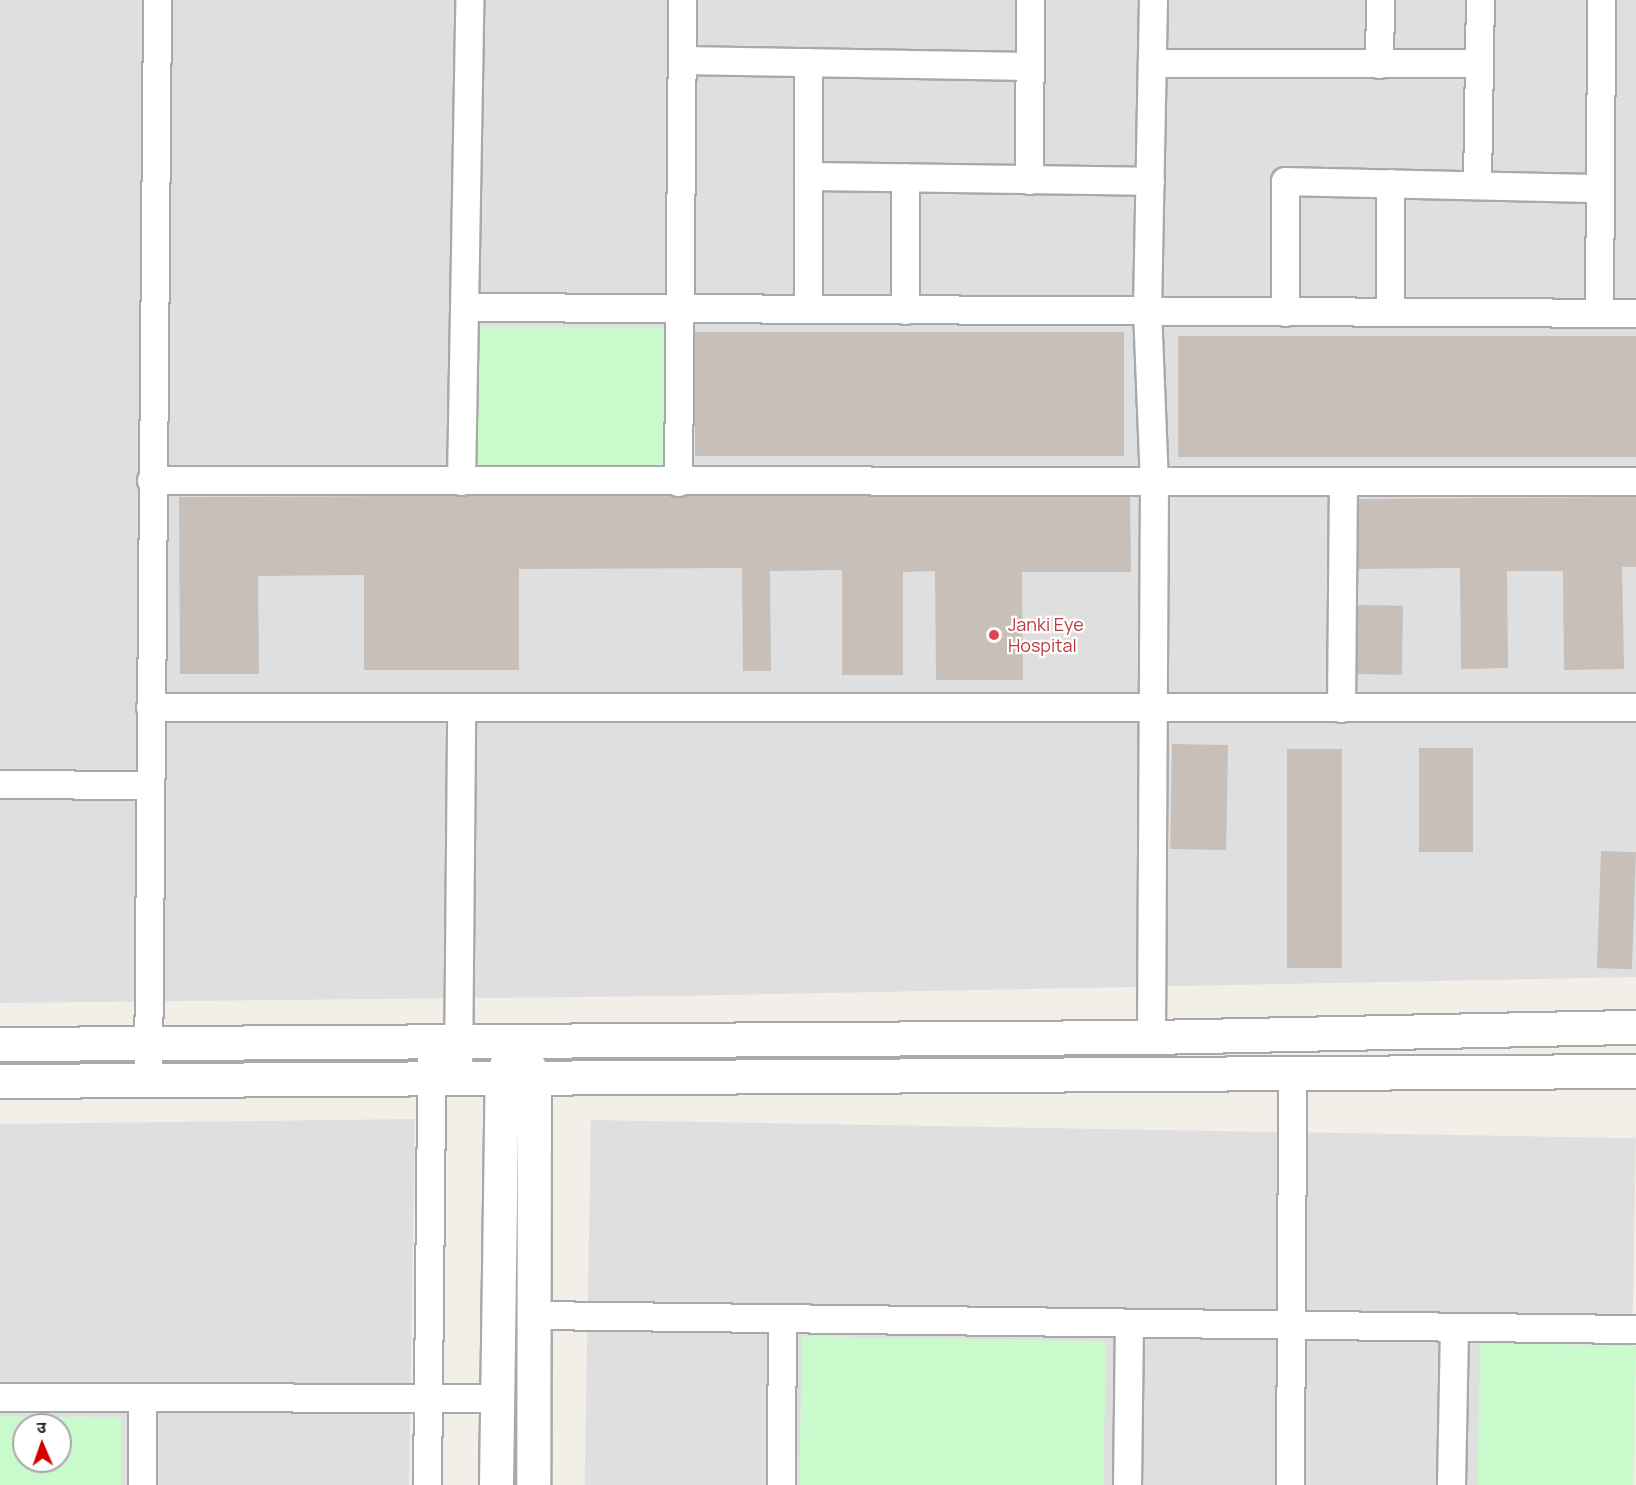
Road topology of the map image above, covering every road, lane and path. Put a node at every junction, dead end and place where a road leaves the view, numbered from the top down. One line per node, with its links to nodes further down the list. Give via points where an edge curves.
1 (157, 0): 31 (street)
2 (469, 0): 22 (street)
3 (682, 0): 9 (street)
4 (1030, 0): 14 (street)
5 (1153, 0): 11 (street)
6 (1380, 0): 13 (street)
7 (1480, 0): 12 (street)
8 (1601, 0): 21 (street)
9 (682, 60): 10 (street); 23 (street)
10 (808, 62): 14 (street); 15 (street)
11 (1152, 63): 13 (street); 18 (street)
12 (1479, 63): 13 (street); 20 (street)
13 (1379, 64)
14 (1030, 66): 17 (street)
15 (808, 176): 16 (street); 24 (street)
16 (904, 177): 17 (street); 25 (street)
17 (1029, 180): 18 (street)
18 (1149, 181): 26 (street)
19 (1390, 183): 20 (street); 27 (street, via 1285,181); 28 (street)
20 (1477, 185): 21 (street)
21 (1600, 188): 29 (street)
22 (464, 307): 23 (street); 32 (street)
23 (680, 308): 24 (street); 34 (street)
24 (808, 309): 25 (street)
25 (905, 310): 26 (street)
26 (1147, 311): 27 (street); 35 (street)
27 (1285, 312): 28 (street)
28 (1390, 312): 29 (street)
29 (1599, 313): 30 (street)
30 (1636, 313)
31 (151, 480): 32 (street); 38 (street)
32 (461, 481): 34 (street)
33 (1636, 481): 36 (street)
34 (678, 482): 35 (street)
35 (1154, 484): 36 (street); 40 (street)
36 (1343, 485): 41 (street)
37 (1636, 706): 41 (street)
38 (150, 707): 39 (street); 43 (street)
39 (461, 708): 40 (street); 46 (street)
40 (1153, 708): 41 (street); 45 (street)
41 (1341, 708)
42 (0, 784): 43 (street)
43 (149, 785): 48 (street)
44 (1636, 1027): 45 (street)
45 (1151, 1037): 47 (street)
46 (445, 1041): 47 (street); 48 (street); 52 (street)
47 (514, 1041): 53 (street); 54 (street)
48 (148, 1043): 49 (street); 55 (street)
49 (0, 1044)
50 (1636, 1071): 51 (street)
51 (1292, 1073): 54 (street); 60 (street)
52 (445, 1077): 53 (street); 55 (street); 65 (street)
53 (502, 1077): 54 (street); 66 (street)
54 (534, 1077): 57 (street)
55 (148, 1079): 56 (street)
56 (0, 1081)
57 (534, 1315): 58 (street); 70 (street)
58 (782, 1318): 59 (street); 71 (street)
59 (1129, 1323): 60 (street); 72 (street)
60 (1291, 1325): 61 (street); 73 (street)
61 (1454, 1327): 62 (street); 74 (street)
62 (1636, 1329)
63 (0, 1397): 64 (street)
64 (142, 1397): 65 (street); 67 (street)
65 (428, 1397): 66 (street); 68 (street)
66 (498, 1398): 69 (street)
67 (142, 1485)
68 (427, 1485)
69 (496, 1485)
70 (533, 1485)
71 (781, 1485)
72 (1127, 1485)
73 (1290, 1485)
74 (1451, 1485)

